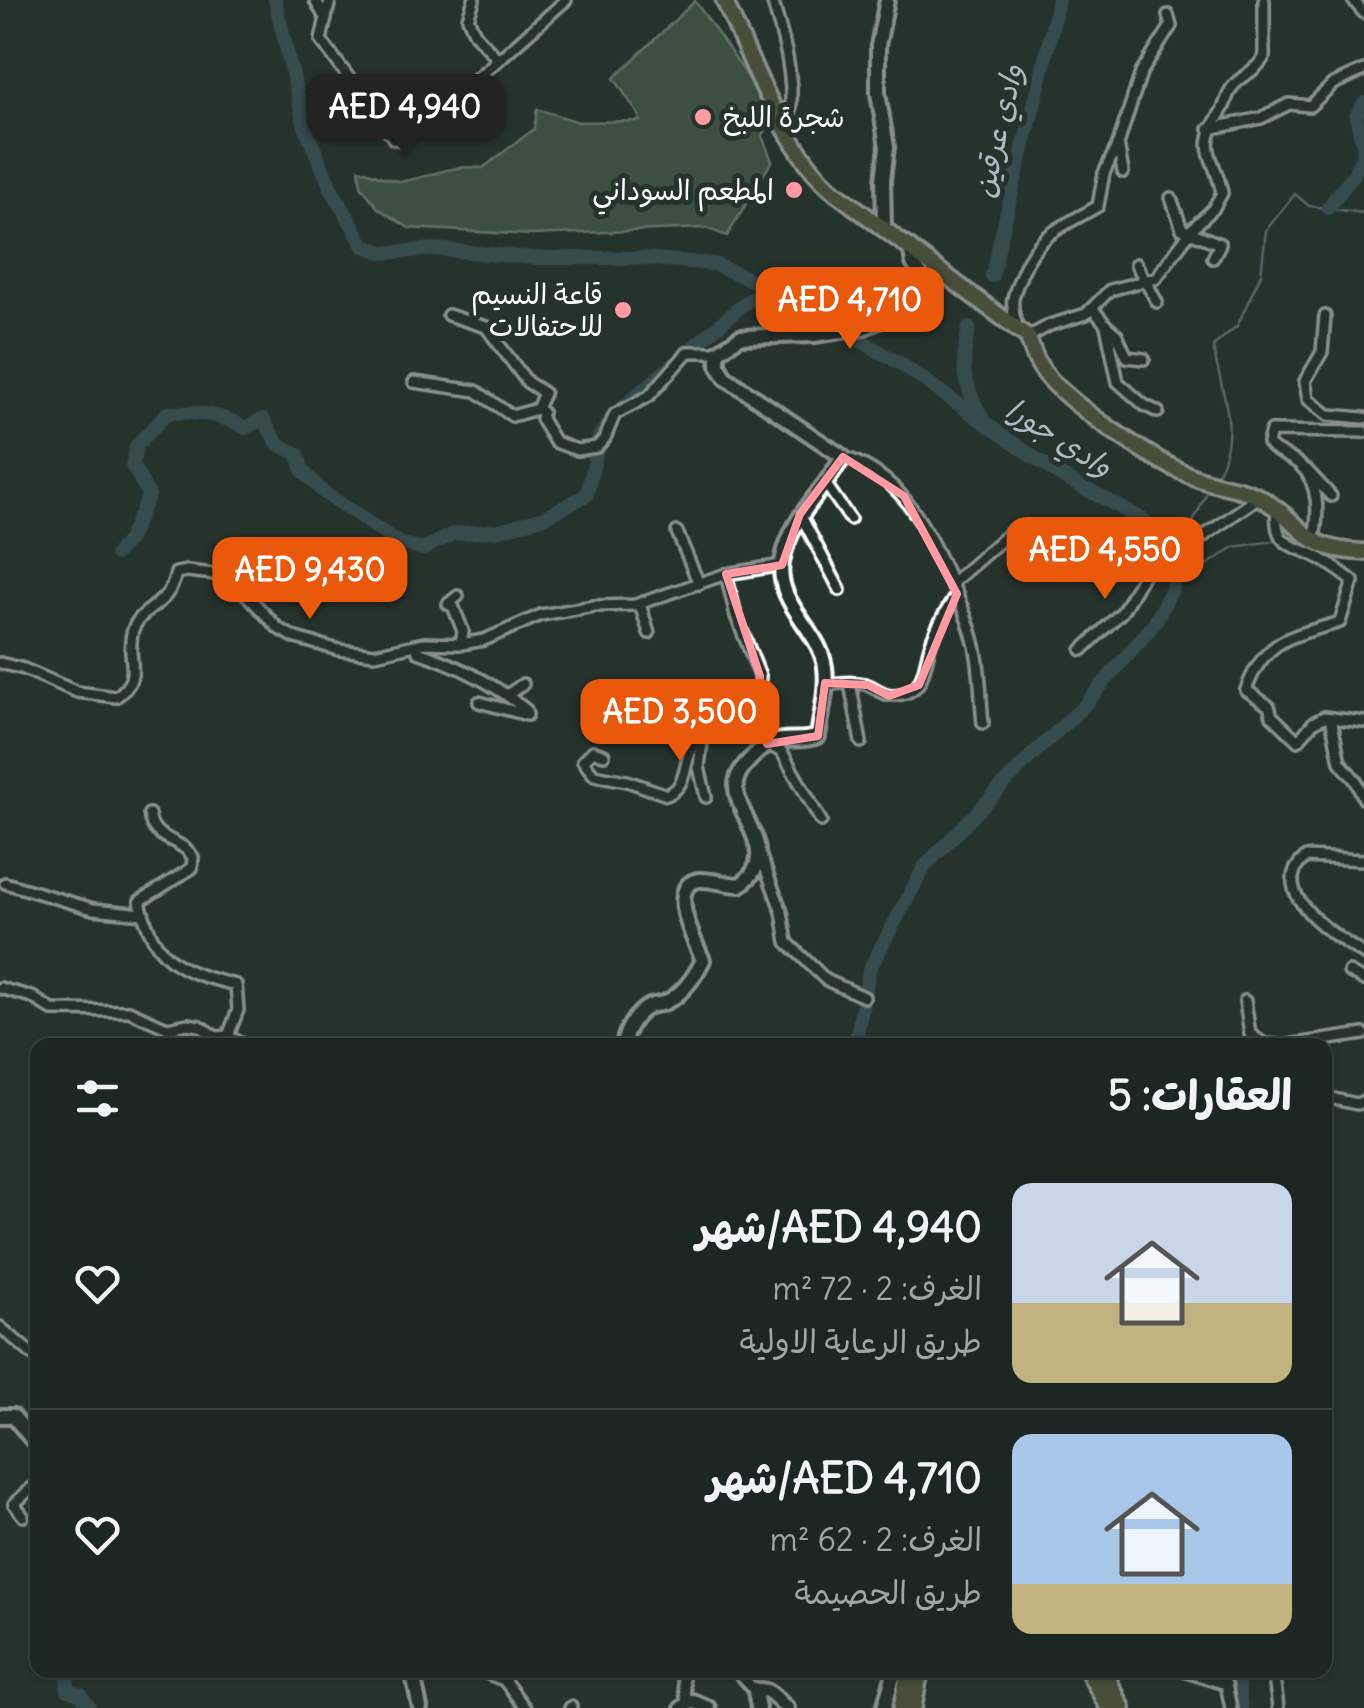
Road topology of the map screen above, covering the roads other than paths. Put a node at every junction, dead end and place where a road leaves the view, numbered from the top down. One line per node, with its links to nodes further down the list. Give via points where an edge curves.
1 (315, 0): 12 (street)
2 (330, 0): 12 (street)
3 (474, 0): 13 (street, via 468,18)
4 (566, 0): 13 (street)
5 (724, 0): 15 (main road)
6 (772, 0): 15 (street, via 784,34 790,89 790,115)
7 (887, 0): 20 (street, via 878,46 887,147)
8 (1264, 0): 16 (street, via 1264,57 1233,85)
9 (1352, 0): 10 (street)
10 (1364, 13)
11 (1168, 15): 17 (street, via 1171,26 1141,73)
12 (324, 16): 13 (street, via 322,40 394,140 418,128)
13 (495, 63)
14 (1364, 70): 16 (street, via 1333,84 1310,106 1289,104)
15 (783, 120): 20 (main road, via 817,176)
16 (1210, 129): 21 (street, via 1208,152 1222,193)
17 (1118, 144): 18 (street); 31 (street, via 1098,206 1058,226 1032,250 1012,294)
18 (1123, 172)
19 (1171, 198): 21 (street)
20 (884, 226): 22 (main road)
21 (1189, 234): 23 (street, via 1220,244); 25 (street, via 1162,273)
22 (910, 247): 31 (main road); 32 (street, via 928,286 923,303 877,323 814,335 740,337)
23 (1214, 258)
24 (1136, 264): 25 (street)
25 (1145, 282): 26 (street); 27 (street, via 1110,290)
26 (1158, 302)
27 (1093, 309): 30 (street); 31 (street)
28 (448, 316): 35 (street, via 486,327 527,382 544,393)
29 (1324, 316): 37 (street, via 1322,352 1305,381 1308,399 1328,414)
30 (1106, 325): 33 (street, via 1127,357); 36 (street, via 1118,382)
31 (1023, 333): 43 (main road, via 1063,393 1140,447 1196,478)
32 (718, 352): 35 (street, via 688,352 649,396 615,414 593,449 555,442); 39 (street, via 726,378)
33 (1144, 359)
34 (414, 382): 35 (street, via 476,391 512,416)
35 (537, 409)
36 (1158, 412)
37 (1364, 418)
38 (1364, 432): 40 (street, via 1271,431 1272,448)
39 (842, 457): 41 (street); 53 (street, via 870,467 904,496)
40 (1304, 468): 42 (street); 49 (street, via 1317,509)
41 (825, 483): 45 (street); 46 (street)
42 (1331, 496)
43 (1259, 497): 44 (main road); 62 (street, via 1147,569 1122,612)
44 (1277, 508): 49 (main road); 69 (street, via 1282,540 1353,581 1340,622 1274,644 1246,690 1298,741 1313,723)
45 (800, 514): 51 (street); 55 (street)
46 (850, 519)
47 (1014, 529): 53 (street)
48 (677, 532): 54 (street)
49 (1313, 542): 50 (main road, via 1338,552)
50 (1364, 552)
51 (782, 564): 52 (street); 66 (street, via 791,604 826,665)
52 (726, 574): 54 (street); 72 (street, via 760,676)
53 (952, 583): 56 (street)
54 (698, 584): 58 (street)
55 (840, 590)
56 (957, 594): 64 (street, via 930,644 920,685 889,696); 71 (street, via 975,645)
57 (458, 596): 60 (street, via 448,604)
58 (640, 604): 59 (street); 60 (street, via 541,615)
59 (649, 633)
60 (461, 644): 61 (street)
61 (416, 645): 63 (street, via 376,654 296,638 279,630 223,575 187,570 176,573 172,591 135,623 134,672 116,696 78,692); 67 (street, via 418,652)
62 (1082, 650)
63 (0, 663)
64 (850, 683): 66 (street); 74 (street)
65 (523, 684): 67 (street)
66 (825, 685): 75 (street, via 818,736)
67 (507, 695): 68 (street, via 526,716)
68 (479, 702)
69 (1330, 718): 70 (street); 78 (street, via 1340,762)
70 (1364, 722)
71 (983, 723)
72 (756, 724): 73 (street, via 742,720); 75 (street)
73 (704, 730): 76 (street, via 694,738 678,786 667,795 594,775 583,760 594,752); 77 (street, via 699,768)
74 (861, 742)
75 (767, 744): 80 (street, via 782,752); 81 (street, via 736,782)
76 (604, 755)
77 (706, 797)
78 (1364, 799)
79 (148, 814): 84 (street, via 155,832 185,845 193,857 192,868 140,901)
80 (821, 821)
81 (759, 851): 89 (street, via 787,942 826,980); 94 (street, via 751,878 740,885 699,880 688,886 684,913 703,960 682,990 636,1015)
82 (1364, 860): 85 (street, via 1306,857 1292,879 1296,896 1326,932)
83 (5, 883): 84 (street, via 92,910)
84 (143, 914): 92 (street, via 152,942 181,967 236,985 238,1010)
85 (1364, 954)
86 (1349, 972): 87 (street)
87 (1364, 980)
88 (0, 988): 92 (street, via 52,1010 121,1010 167,1028 188,1024)
89 (864, 997)
90 (1245, 1002): 95 (street)
91 (1364, 1034): 96 (street)
92 (228, 1036): 93 (street)
93 (232, 1038)
94 (626, 1038)
95 (1256, 1038)
96 (1332, 1039)
97 (1332, 1099): 98 (street)
98 (1364, 1101)
99 (0, 1327): 100 (street)
100 (30, 1352)
101 (0, 1416): 102 (street, via 14,1416)
102 (30, 1437)
103 (30, 1489): 104 (street, via 14,1504)
104 (23, 1516)
105 (414, 1678): 118 (street)
106 (499, 1678): 119 (street)
107 (682, 1678): 117 (street)
108 (743, 1678): 116 (street)
109 (893, 1678): 123 (street)
110 (907, 1678): 124 (highway)
111 (919, 1678): 125 (highway)
112 (1092, 1678): 126 (highway)
113 (1106, 1678): 127 (highway)
114 (1206, 1678): 128 (street, via 1226,1684)
115 (1274, 1678): 129 (street)
116 (755, 1691): 121 (street); 122 (street, via 770,1692)
117 (685, 1705): 120 (street)
118 (420, 1708)
119 (525, 1708)
120 (708, 1708)
121 (758, 1708)
122 (787, 1708)
123 (884, 1708)
124 (902, 1708)
125 (913, 1708)
126 (1109, 1708)
127 (1122, 1708)
128 (1230, 1708)
129 (1278, 1708)

